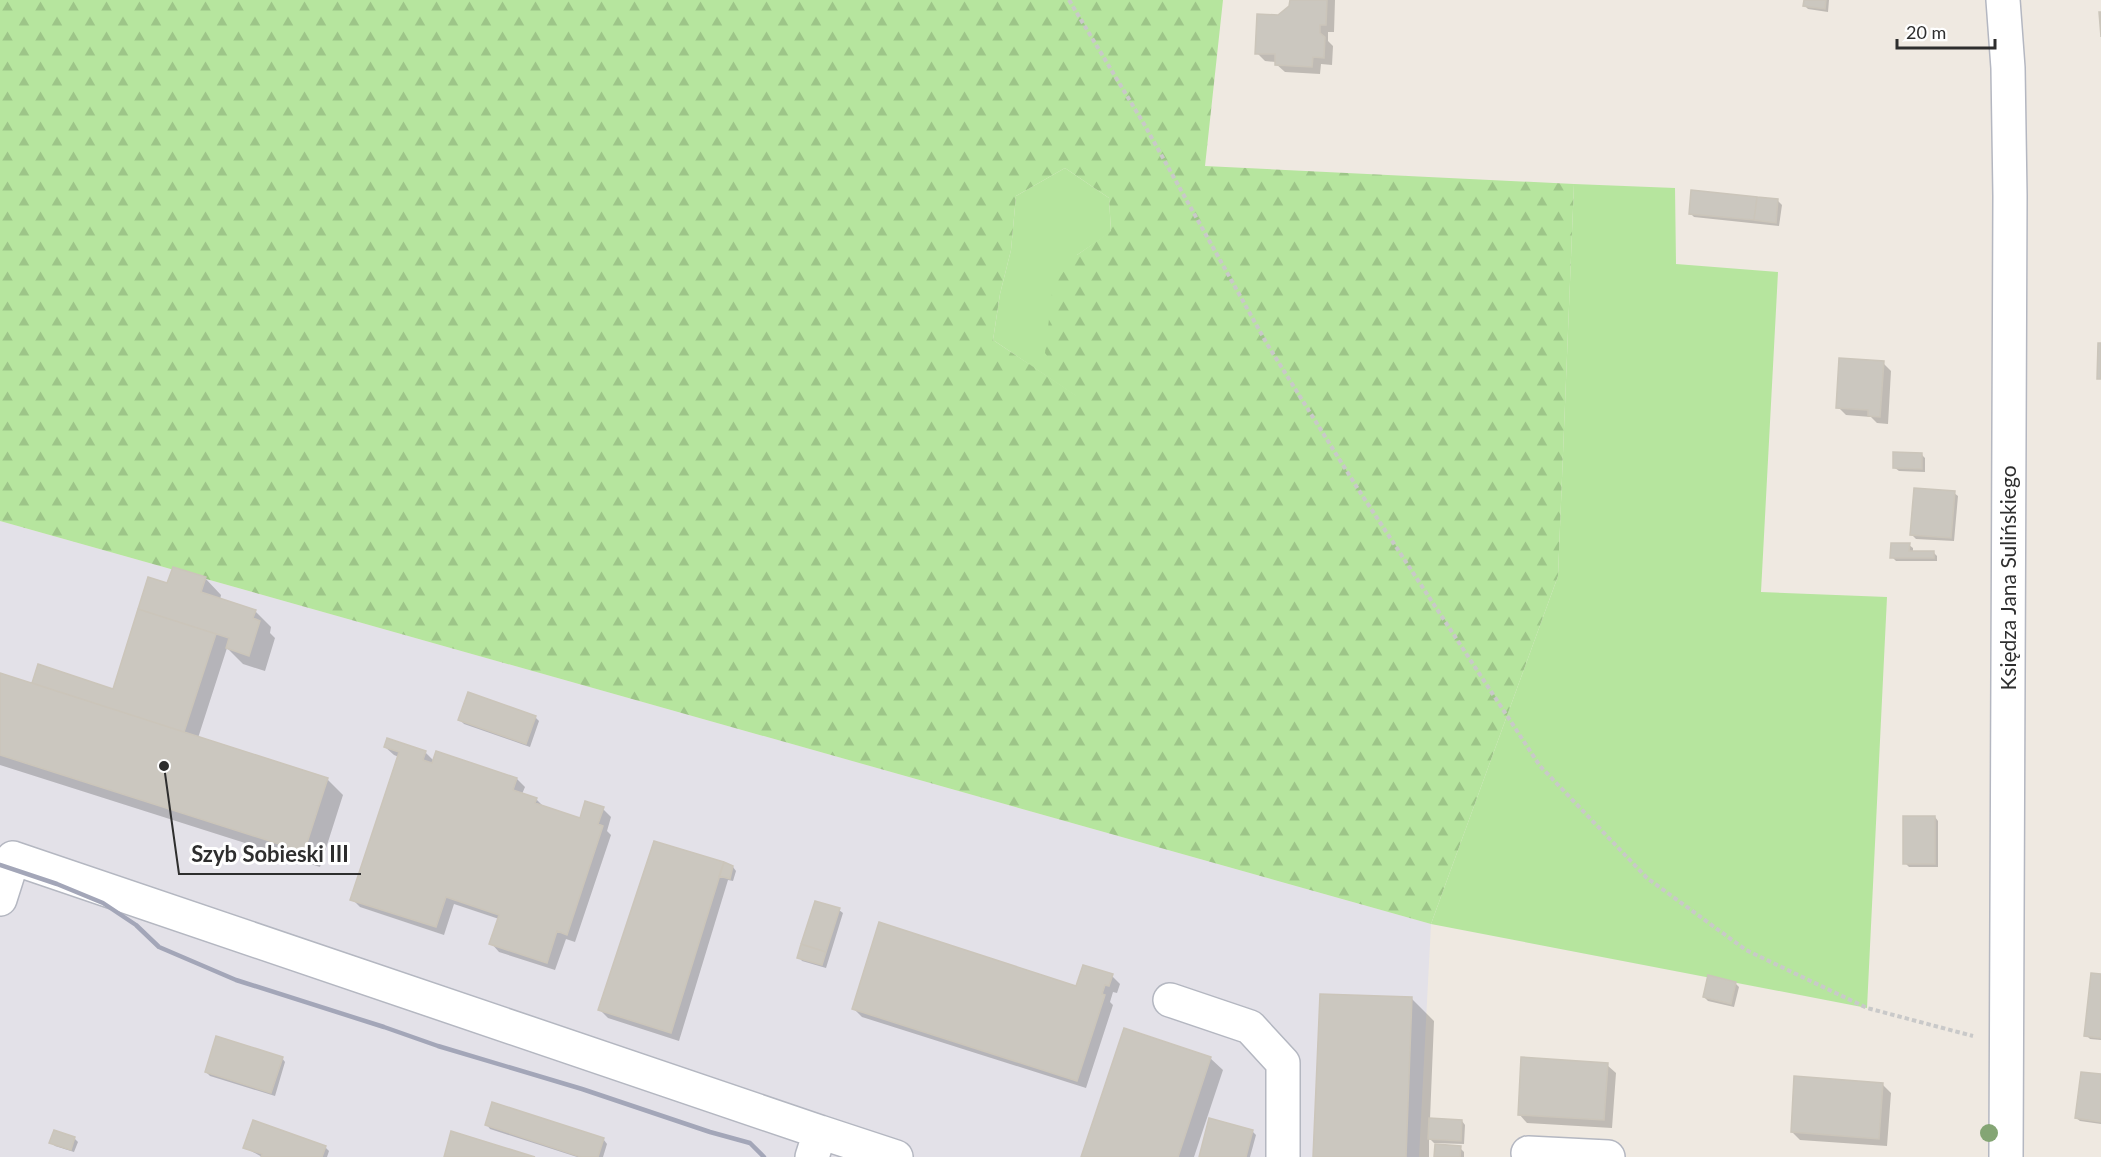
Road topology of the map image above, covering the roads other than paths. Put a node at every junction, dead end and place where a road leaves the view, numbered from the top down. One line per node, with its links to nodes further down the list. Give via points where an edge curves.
1 (2003, 0): 10 (street, Księdza Jana Sulińskiego, via 2010,196)
2 (7, 857): 3 (street); 5 (street)
3 (0, 899)
4 (1170, 1000): 8 (street, via 1250,1027 1283,1063)
5 (816, 1144): 7 (street)
6 (1528, 1153): 9 (street)
7 (896, 1157)
8 (1283, 1157)
9 (1608, 1157)
10 (2006, 1157)

